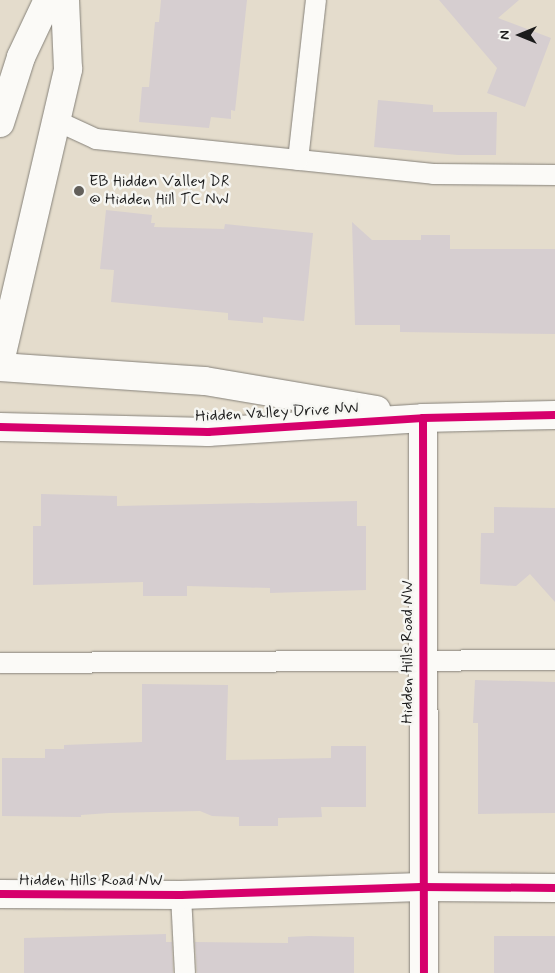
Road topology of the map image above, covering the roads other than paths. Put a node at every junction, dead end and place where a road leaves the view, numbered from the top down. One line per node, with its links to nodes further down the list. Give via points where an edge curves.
1 (48, 0): 5 (street, via 21,58)
2 (66, 0): 4 (street, via 68,69)
3 (316, 0): 6 (lane)
4 (57, 121): 6 (lane, via 96,138); 8 (street)
5 (0, 123)
6 (298, 160): 7 (lane, via 433,174)
7 (555, 175)
8 (0, 362)
9 (0, 367): 11 (street, Hidden Valley Drive NW, via 205,381)
10 (555, 415): 11 (street, Hidden Valley Drive NW)
11 (423, 418): 12 (street, Hidden Valley Drive NW, via 208,432); 14 (street, Hidden Hills Road NW)
12 (0, 427)
13 (555, 660): 14 (lane)
14 (422, 661): 15 (lane); 16 (street, Hidden Hills Road NW)
15 (0, 663)
16 (421, 887): 17 (street); 19 (street, Hidden Hills Road NW); 21 (street, Hidden Hills Road NW)
17 (555, 888)
18 (0, 894): 19 (street, Hidden Hills Road NW)
19 (181, 895): 20 (lane)
20 (185, 973)
21 (424, 973)

